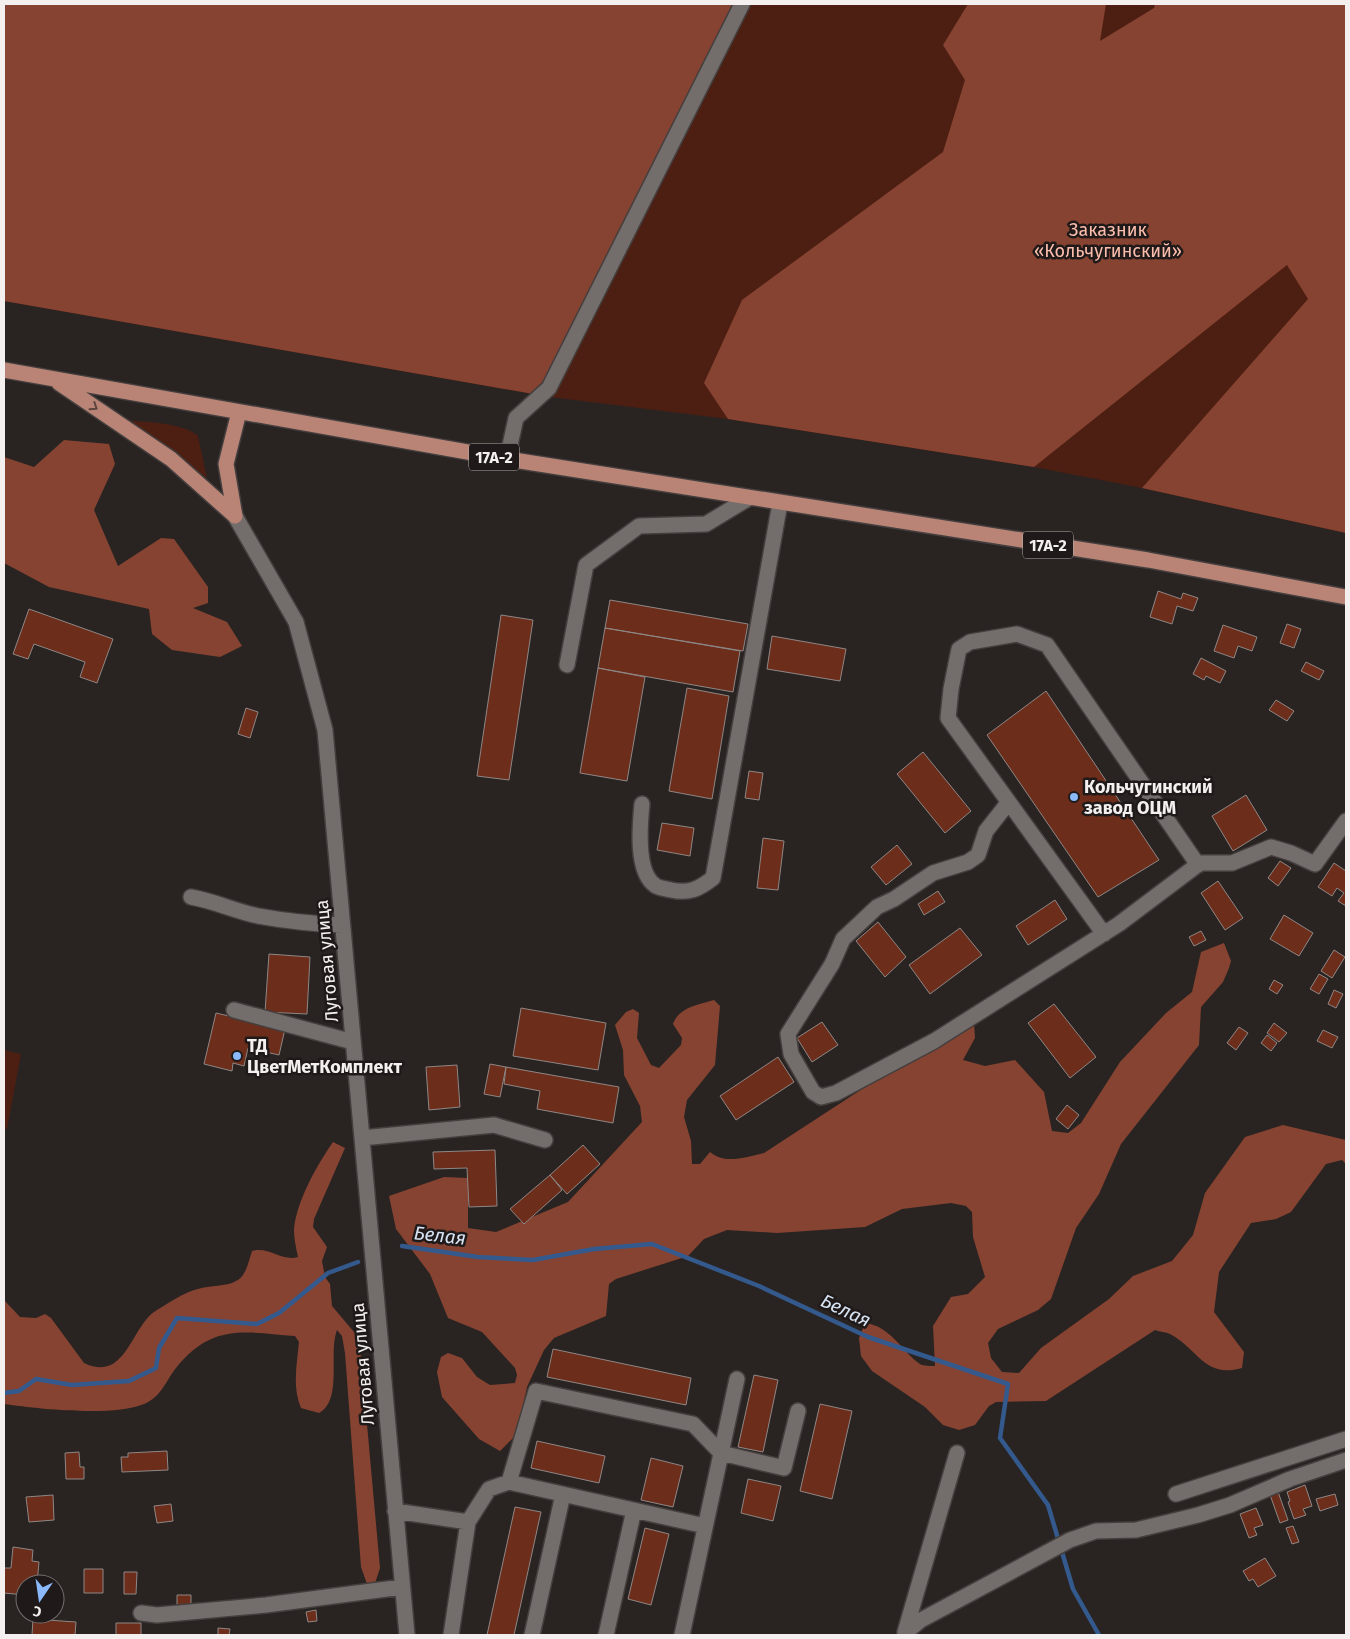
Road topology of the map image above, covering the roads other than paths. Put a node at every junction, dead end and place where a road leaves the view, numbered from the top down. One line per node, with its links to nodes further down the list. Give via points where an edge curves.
1 (742, 4): 5 (street, via 549,388 516,418)
2 (4, 370): 3 (main road, 17А-2)
3 (54, 379): 4 (main road, 17А-2); 8 (main road, one-way to 8, via 171,459)
4 (240, 412): 5 (main road, 17А-2); 8 (main road, via 226,464)
5 (507, 460): 6 (main road, 17А-2)
6 (748, 498): 7 (main road, 17А-2); 10 (street, via 706,524 639,526 586,565)
7 (780, 503): 9 (main road, 17А-2, via 1148,560); 12 (street, via 714,878 698,890 683,892 656,886 646,875 641,855)
8 (235, 516): 16 (street, Луговая улица, via 296,622 325,730)
9 (1346, 597)
10 (567, 666)
11 (1008, 803): 14 (street, via 948,718 959,649 970,642 1017,634 1047,645); 17 (street); 17 (street, via 986,831 978,854 968,862 933,873 877,907 843,939 832,964 788,1034 790,1054 813,1092 821,1097 828,1096 862,1081 934,1041)
12 (642, 804)
13 (1346, 821): 14 (street, via 1315,864 1291,852 1270,847 1232,863)
14 (1198, 865): 17 (street)
15 (191, 897): 16 (street, via 256,915)
16 (342, 925): 19 (street, Луговая улица)
17 (1104, 934)
18 (234, 1010): 19 (street)
19 (353, 1042): 20 (street, Луговая улица)
20 (362, 1138): 21 (street, via 494,1125); 32 (street, Луговая улица)
21 (545, 1140)
22 (737, 1379): 25 (street)
23 (798, 1411): 25 (street, via 784,1468)
24 (1346, 1439): 30 (street)
25 (721, 1453): 28 (street, via 693,1424 536,1391); 34 (street)
26 (957, 1453): 37 (street)
27 (1346, 1460): 37 (street, via 1198,1515 1136,1530 1096,1531 1070,1540 921,1620)
28 (509, 1482): 29 (street); 33 (street, via 489,1489)
29 (564, 1494): 31 (street); 40 (street)
30 (1176, 1494)
31 (634, 1510): 34 (street); 41 (street)
32 (395, 1511): 33 (street); 35 (street, Луговая улица)
33 (468, 1522): 39 (street)
34 (706, 1526): 42 (street)
35 (402, 1587): 36 (street, via 266,1605 157,1615); 38 (street, Луговая улица)
36 (141, 1613)
37 (904, 1634)
38 (406, 1635)
39 (451, 1635)
40 (532, 1635)
41 (606, 1635)
42 (682, 1635)

